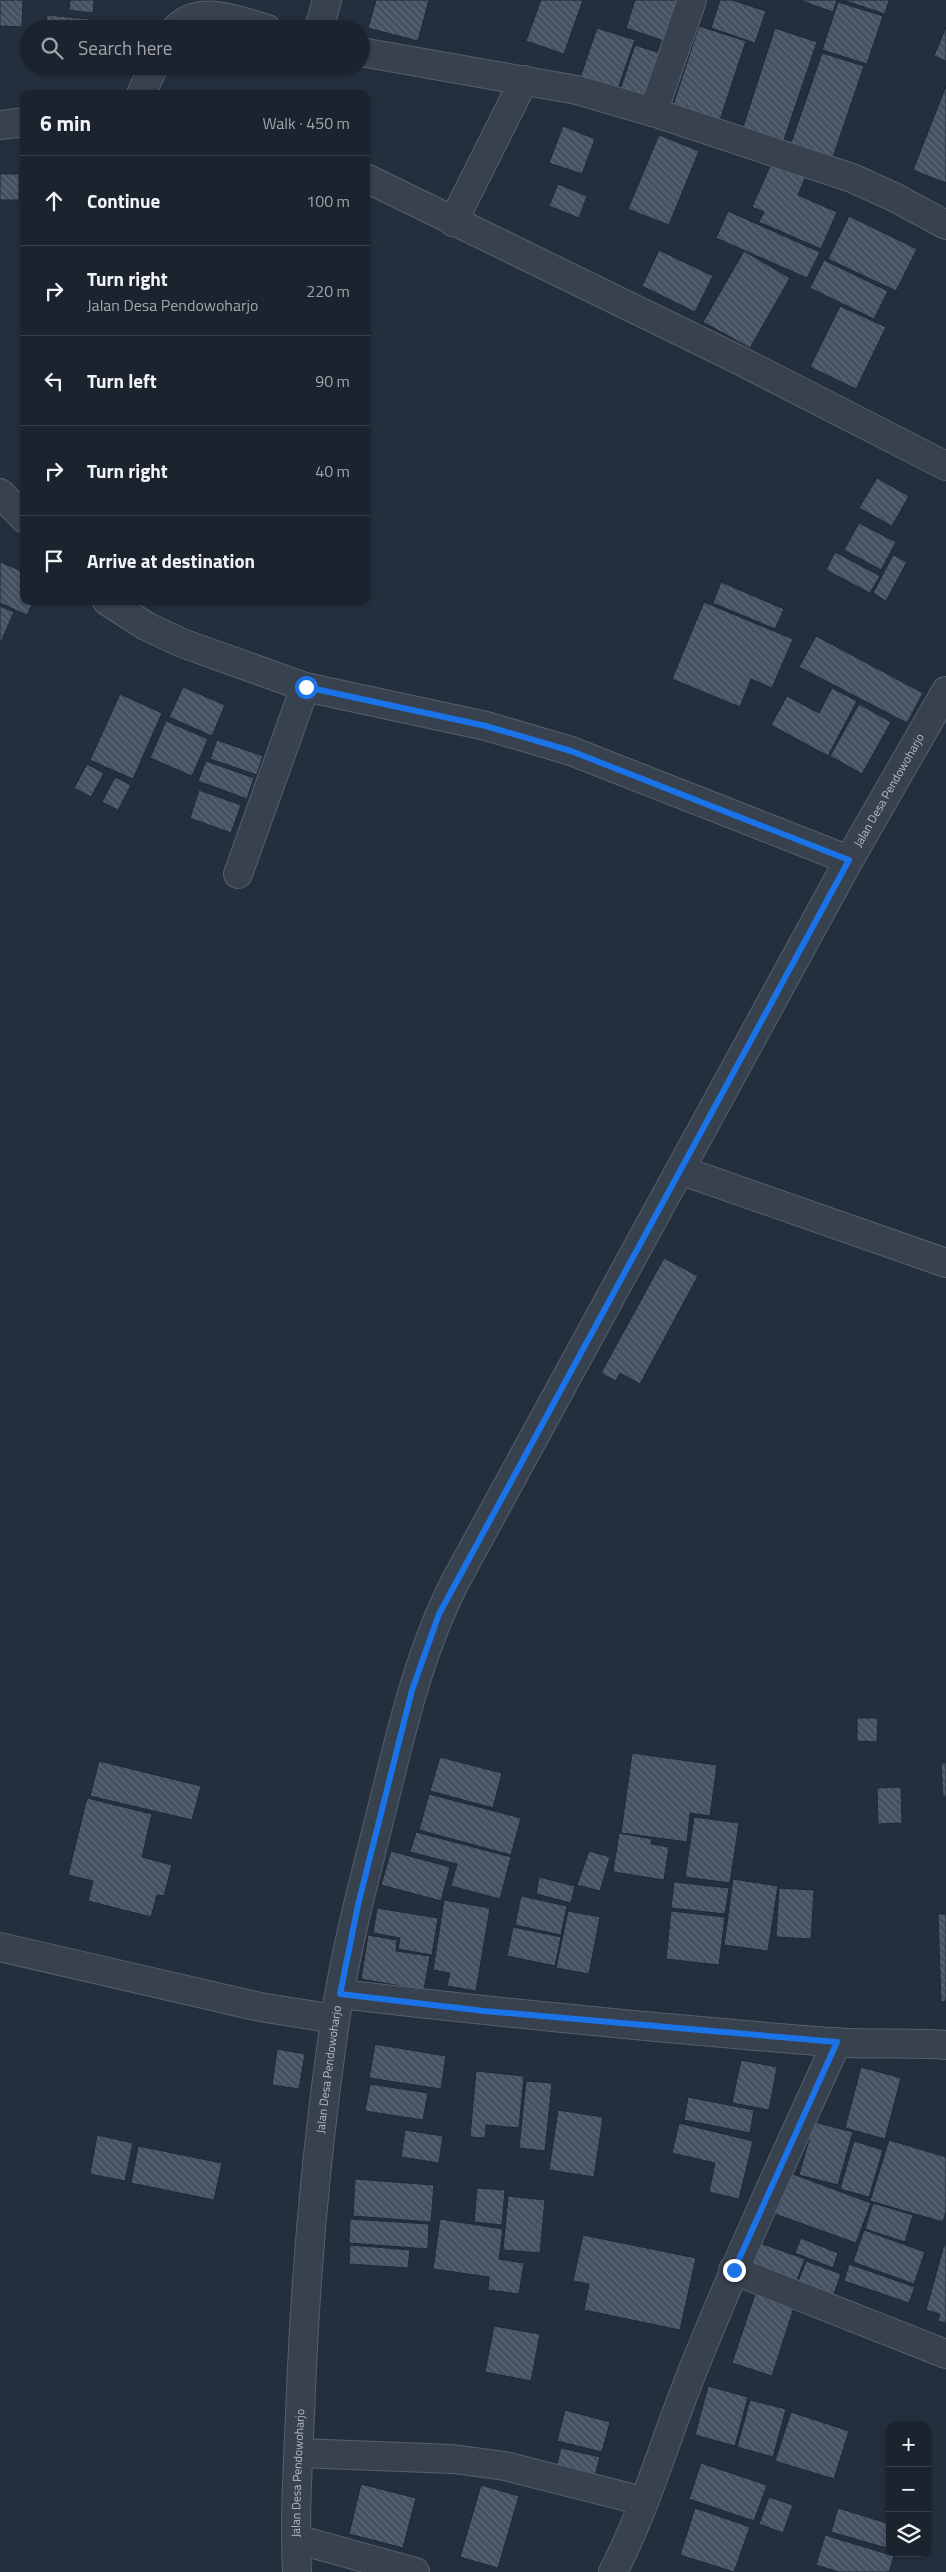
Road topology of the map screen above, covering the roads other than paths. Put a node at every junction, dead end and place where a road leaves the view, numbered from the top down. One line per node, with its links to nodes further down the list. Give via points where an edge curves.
1 (327, 0): 5 (street)
2 (692, 0): 10 (street)
3 (192, 20): 4 (street, via 199,16 218,15)
4 (236, 20)
5 (322, 20)
6 (370, 54): 8 (street)
7 (150, 75): 9 (street)
8 (524, 80): 10 (street, via 577,90); 14 (street)
9 (143, 90)
10 (653, 112): 15 (street, via 852,178)
11 (20, 122): 12 (street)
12 (0, 125)
13 (370, 180): 14 (street)
14 (453, 222): 16 (street, via 737,359)
15 (946, 225)
16 (946, 466)
17 (0, 493): 18 (street)
18 (20, 514)
19 (113, 605): 20 (street, via 146,626 182,643)
20 (306, 687): 22 (street, via 486,726 571,751); 23 (street)
21 (946, 691): 22 (street, Jalan Desa Pendowoharjo)
22 (849, 860): 24 (street, Jalan Desa Pendowoharjo)
23 (238, 874)
24 (680, 1170): 25 (street); 27 (street, Jalan Desa Pendowoharjo, via 439,1614 412,1690 358,1905)
25 (946, 1263)
26 (0, 1947): 27 (street, via 260,2007)
27 (338, 2006): 28 (street, via 484,2011); 32 (street, Jalan Desa Pendowoharjo, via 310,2220)
28 (837, 2042): 29 (street); 30 (street)
29 (946, 2046)
30 (734, 2270): 31 (street); 33 (street)
31 (946, 2354)
32 (299, 2453): 33 (street, via 454,2459 505,2466); 34 (street, Jalan Desa Pendowoharjo)
33 (644, 2501): 37 (street)
34 (296, 2539): 35 (street, Jalan Desa Pendowoharjo); 36 (street)
35 (298, 2572)
36 (415, 2572)
37 (613, 2572)

